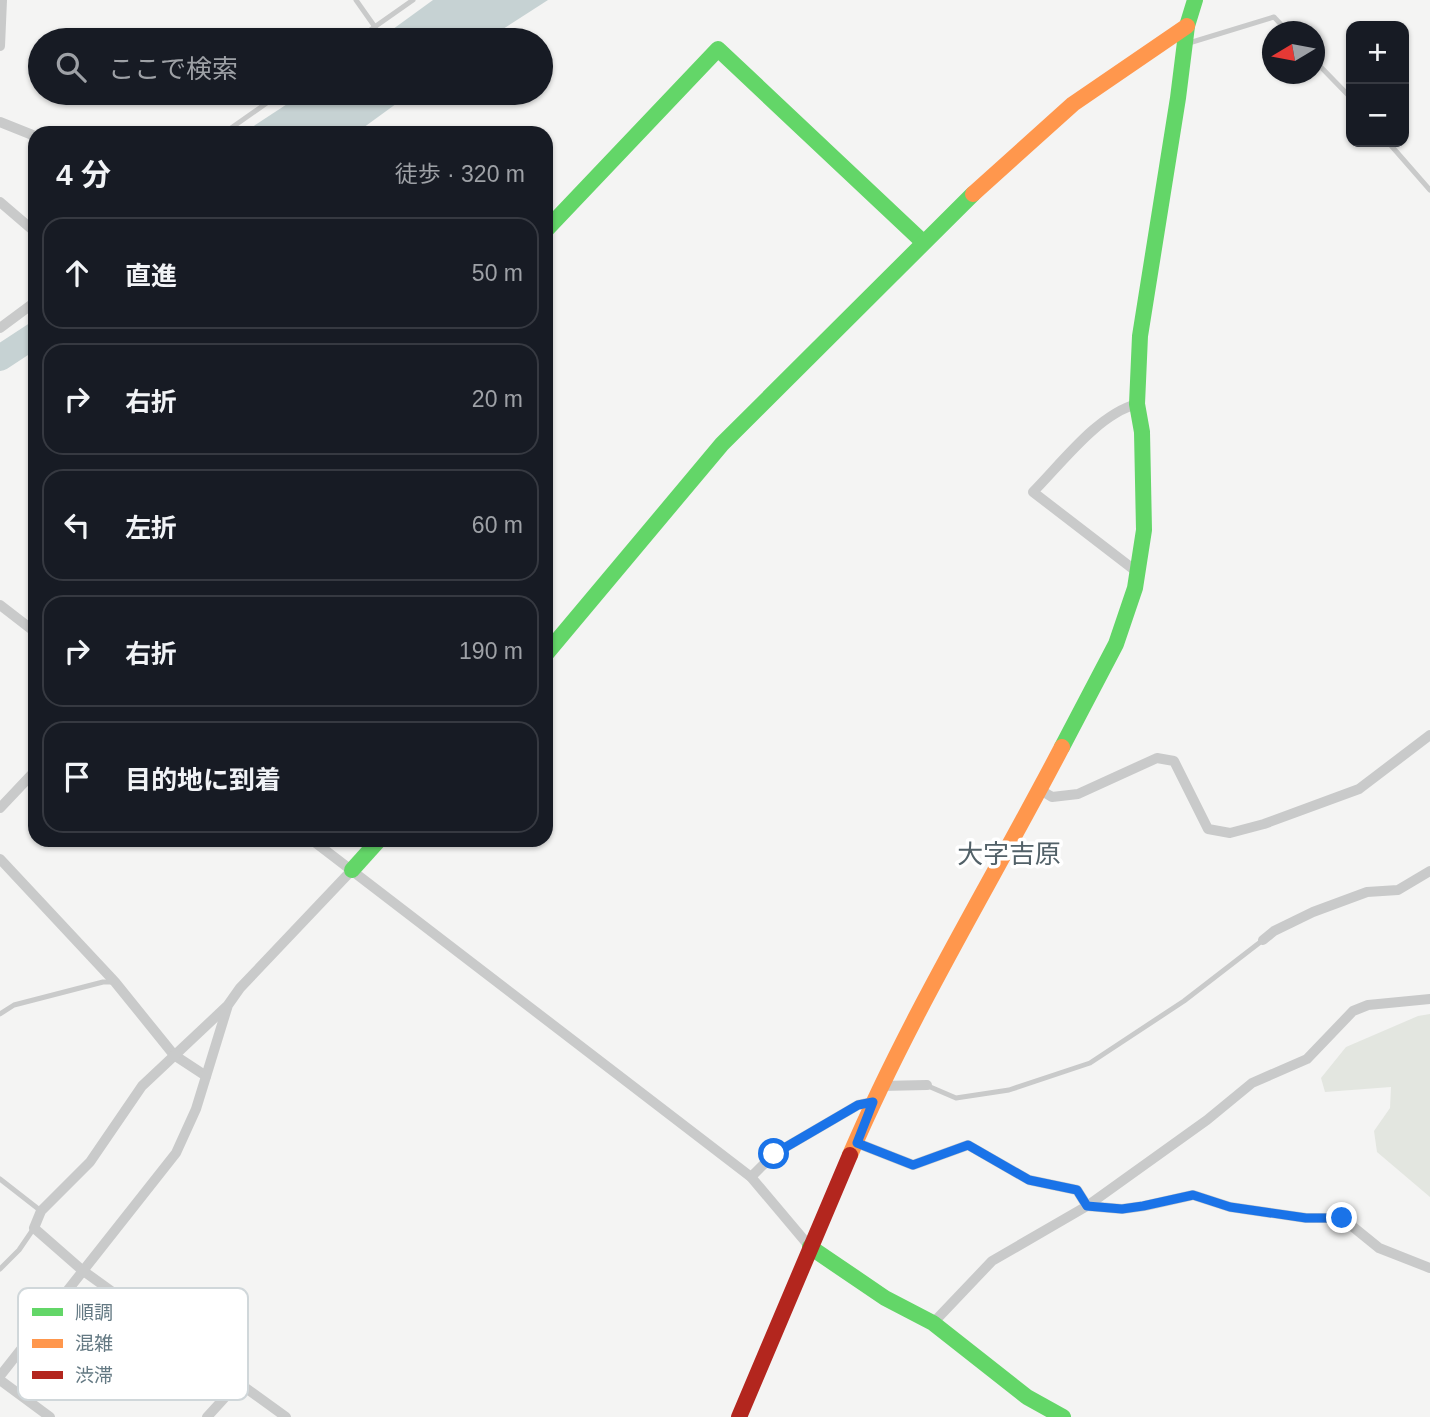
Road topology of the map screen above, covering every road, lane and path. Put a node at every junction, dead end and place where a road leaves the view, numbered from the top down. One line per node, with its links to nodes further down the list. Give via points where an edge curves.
1 (3, 0): 8 (street)
2 (356, 0): 7 (lane)
3 (413, 0): 7 (lane)
4 (1195, 0): 6 (street)
5 (1278, 21): 9 (lane, via 1274,17)
6 (1187, 26): 9 (street); 22 (street, via 1073,104)
7 (375, 27)
8 (0, 34): 10 (street)
9 (1185, 44): 25 (street, via 1142,323)
10 (0, 46)
11 (1325, 71): 12 (lane)
12 (1346, 93)
13 (264, 105): 15 (lane)
14 (0, 122): 16 (street)
15 (234, 126)
16 (28, 133)
17 (1392, 147): 18 (lane)
18 (1430, 190)
19 (2, 206): 21 (street)
20 (553, 223): 22 (street, via 718,49)
21 (28, 226)
22 (923, 242): 29 (street, via 722,444)
23 (28, 307): 24 (street)
24 (0, 328)
25 (1137, 404): 26 (street, via 1144,530); 26 (street, via 1102,422 1033,492)
26 (1137, 572): 32 (street, via 1116,644)
27 (0, 605): 28 (street)
28 (28, 627)
29 (553, 646)
30 (1430, 735): 32 (street, via 1359,789 1230,832 1208,829 1174,761 1157,758 1078,794 1052,797)
31 (28, 778): 33 (street)
32 (1039, 789): 47 (street)
33 (0, 808)
34 (321, 847): 37 (street)
35 (373, 847): 37 (street)
36 (0, 859): 40 (street)
37 (352, 870): 42 (street); 50 (street)
38 (1430, 870): 39 (street, via 1398,890 1367,892 1313,912)
39 (1263, 940): 46 (lane, via 1184,1001 1090,1063 1009,1090 956,1098)
40 (115, 982): 43 (lane, via 14,1005); 44 (street)
41 (1430, 999): 52 (street, via 1353,1010 1307,1059 1252,1083)
42 (228, 1005): 44 (street); 45 (street)
43 (0, 1014)
44 (174, 1055): 45 (street); 53 (street, via 142,1086 90,1163)
45 (206, 1076): 58 (street, via 176,1153)
46 (927, 1085): 47 (street)
47 (881, 1086): 48 (street)
48 (873, 1102): 49 (street); 50 (street, via 858,1105 774,1154)
49 (857, 1143): 52 (street, via 913,1165 968,1145 1029,1180 1077,1190); 55 (street)
50 (751, 1177): 55 (street)
51 (0, 1179): 53 (lane)
52 (1087, 1206): 56 (street, via 1133,1208 1193,1195 1230,1207 1306,1218 1342,1218 1379,1248); 61 (street, via 992,1261)
53 (41, 1211): 54 (street)
54 (34, 1228): 57 (lane); 58 (street)
55 (810, 1247): 61 (street, via 885,1298); 71 (street)
56 (1430, 1268)
57 (0, 1269)
58 (82, 1270): 59 (street); 60 (street)
59 (68, 1288)
60 (107, 1288)
61 (933, 1323): 72 (street, via 1027,1397)
62 (18, 1354): 63 (street)
63 (0, 1378): 65 (street)
64 (248, 1389): 70 (street)
65 (18, 1392)
66 (28, 1400): 68 (street)
67 (223, 1400): 69 (street)
68 (50, 1417)
69 (207, 1417)
70 (286, 1417)
71 (739, 1417)
72 (1063, 1417)

